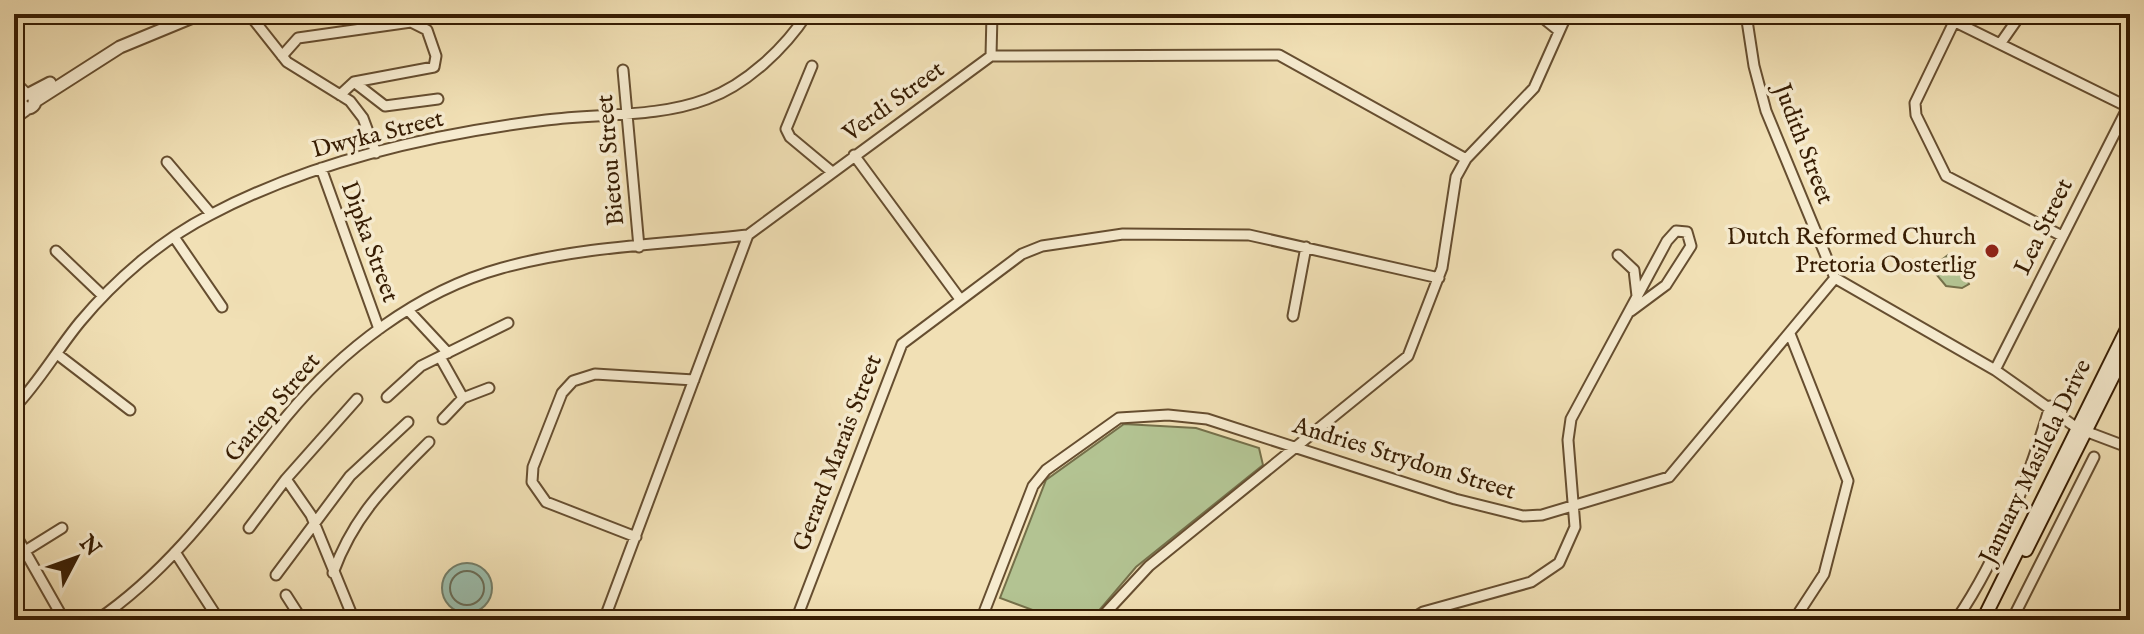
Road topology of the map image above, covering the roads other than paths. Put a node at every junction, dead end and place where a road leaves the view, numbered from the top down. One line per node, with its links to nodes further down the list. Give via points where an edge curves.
1 (184, 14): 24 (street, via 98,53)
2 (200, 14): 24 (street, via 120,47)
3 (249, 14): 16 (street)
4 (647, 14): 5 (street)
5 (660, 14)
6 (807, 14): 26 (street, Dwyka Street, via 784,44 720,93 689,105)
7 (992, 14): 17 (street)
8 (1538, 14): 14 (street)
9 (1567, 14): 14 (street)
10 (1746, 14): 43 (street, Judith Street, via 1766,111)
11 (1939, 14): 13 (street)
12 (2021, 14): 15 (street)
13 (1954, 22): 15 (street); 36 (street, via 1915,103 1941,170 1955,183)
14 (1559, 31): 30 (street, via 1530,93)
15 (2000, 44): 25 (street)
16 (282, 56): 20 (street, via 298,38 411,22 427,30 436,56 434,67); 22 (street)
17 (991, 56): 29 (street, Verdi Street); 30 (street, via 1279,55)
18 (812, 66): 33 (street, via 786,129)
19 (623, 70): 26 (street, Bietou Street)
20 (354, 82): 22 (street); 23 (street, via 385,106)
21 (14, 83): 24 (street)
22 (340, 95): 28 (street, via 363,118)
23 (438, 99)
24 (25, 100): 27 (street)
25 (2129, 105): 36 (street, Lea Street)
26 (626, 114): 28 (street, Dwyka Street, via 495,126); 38 (street, Bietou Street)
27 (14, 118)
28 (376, 153): 32 (street, Dwyka Street)
29 (854, 155): 33 (street, Verdi Street); 46 (street)
30 (1466, 159): 42 (street, via 1451,194)
31 (167, 162): 34 (street)
32 (321, 168): 34 (street, Dwyka Street); 53 (street, Dipka Street)
33 (832, 172): 35 (street, Verdi Street)
34 (211, 214): 37 (street, Dwyka Street)
35 (748, 235): 38 (street, Gariep Street); 59 (street)
36 (2062, 236): 58 (street, Lea Street)
37 (174, 237): 44 (street, Dwyka Street); 47 (street)
38 (639, 247): 48 (street, Gariep Street, via 504,267)
39 (1306, 247): 42 (street, Gerard Marais Street); 46 (street, Gerard Marais Street, via 1237,234 1123,234 1068,241 1022,254); 50 (street)
40 (56, 251): 44 (street)
41 (1618, 255): 45 (street, via 1634,270)
42 (1439, 278): 71 (street, via 1408,356)
43 (1835, 278): 54 (street, Andries Strydom Street); 58 (street)
44 (103, 296): 56 (street, Dwyka Street)
45 (1638, 297): 49 (street); 49 (street, via 1670,237 1679,230 1687,232 1691,246 1672,279)
46 (960, 299): 92 (street, Gerard Marais Street, via 902,344)
47 (222, 307)
48 (408, 310): 53 (street, Gariep Street); 57 (street)
49 (1631, 311): 75 (street, via 1569,424)
50 (1293, 316)
51 (508, 323): 57 (street)
52 (2130, 323): 69 (main road, January Masilela Drive)
53 (379, 329): 82 (street, Gariep Street, via 310,389)
54 (1790, 334): 75 (street, Andries Strydom Street, via 1669,477); 96 (street, via 1848,481 1824,574)
55 (2130, 340): 69 (main road, January Masilela Drive)
56 (57, 354): 64 (street, Dwyka Street); 66 (street)
57 (444, 355): 61 (street, via 409,375); 62 (street)
58 (1995, 370): 65 (street)
59 (694, 380): 80 (street); 80 (street, via 580,377 562,393 533,467 532,482 546,502)
60 (489, 388): 62 (street)
61 (387, 397)
62 (463, 398): 67 (street)
63 (357, 399): 74 (street)
64 (16, 401)
65 (2050, 406): 69 (street); 97 (street, via 2029,472 1975,591)
66 (130, 410)
67 (443, 419)
68 (408, 422): 76 (street, via 350,476)
69 (2081, 430): 72 (street); 98 (main road, January Masilela Drive)
70 (429, 442): 83 (street, via 372,499)
71 (1297, 447): 75 (street, Andries Strydom Street, via 1523,516); 93 (street, Andries Strydom Street, via 1199,417 1119,418 1046,470 1033,486); 94 (street, via 1149,566)
72 (2130, 448)
73 (2094, 457): 99 (street)
74 (286, 479): 76 (street); 78 (street)
75 (1573, 506): 95 (street, via 1574,536 1552,571)
76 (314, 525): 83 (street); 84 (street)
77 (62, 528): 81 (street)
78 (249, 528)
79 (14, 532): 81 (street)
80 (636, 537): 91 (street)
81 (25, 551): 86 (street)
82 (175, 552): 87 (street, Gariep Street); 88 (street)
83 (333, 573): 90 (street)
84 (276, 575)
85 (286, 595): 89 (street)
86 (64, 620)
87 (97, 620)
88 (219, 620)
89 (302, 620)
90 (354, 620)
91 (604, 620)
92 (796, 620)
93 (981, 620)
94 (1099, 620)
95 (1410, 620)
96 (1794, 620)
97 (1956, 620)
98 (1986, 620)
99 (2012, 620)

